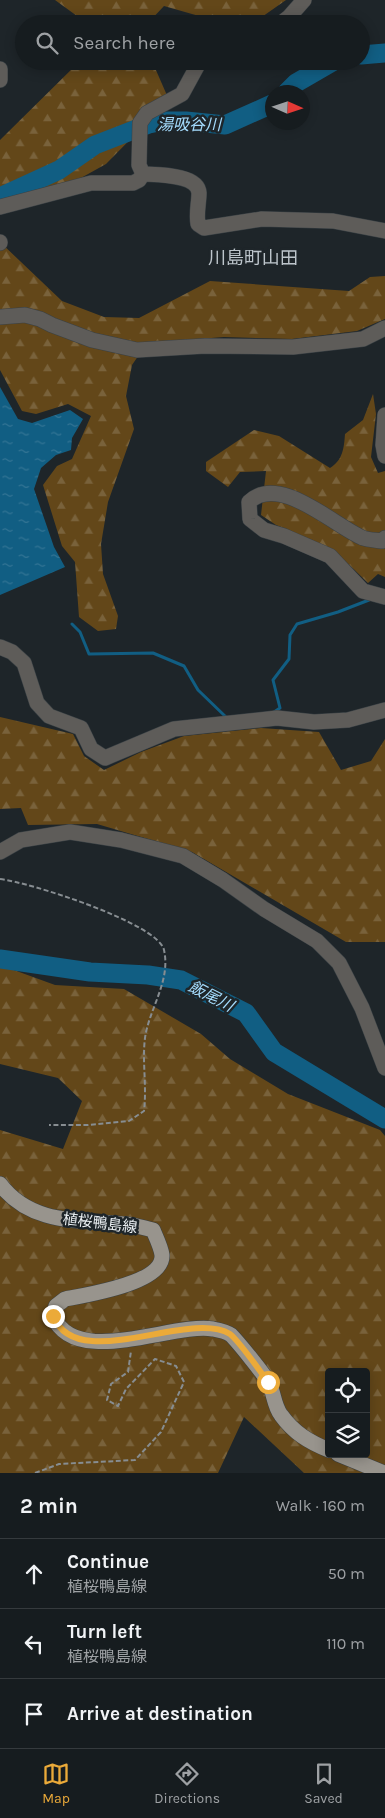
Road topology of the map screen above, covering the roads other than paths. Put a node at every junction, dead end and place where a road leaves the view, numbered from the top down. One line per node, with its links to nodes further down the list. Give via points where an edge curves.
1 (304, 0): 2 (street)
2 (292, 15)
3 (0, 69): 5 (street)
4 (195, 70): 6 (street, via 182,94 147,114 140,128 139,165)
5 (0, 80)
6 (143, 174): 7 (street, via 133,183 91,183); 8 (street, via 185,178 194,183 199,190 198,224 204,228 262,219 333,221)
7 (0, 207)
8 (385, 231)
9 (0, 317): 10 (street, via 25,315 40,318 52,326 92,340 137,350 205,346 293,347 363,339)
10 (385, 328)
11 (385, 415): 12 (street)
12 (385, 456)
13 (385, 538): 14 (street, via 382,541 365,539 290,496 271,491 257,495 249,502 250,520 264,530 330,556 363,591)
14 (385, 597)
15 (0, 647): 16 (street, via 24,663 37,703 50,716 81,728 91,749 105,758 174,729 277,718 314,722 348,720)
16 (385, 710)
17 (0, 852): 18 (street, via 21,840 70,832 122,840 183,856 316,941 339,963 362,1008)
18 (385, 1068)
19 (0, 1184): 20 (main road, 植桜鴨島線, via 10,1198 27,1210 64,1220 125,1224 153,1230 162,1256 158,1268 135,1282 65,1299 56,1306 53,1316 57,1326 77,1337 109,1342 191,1328 214,1329 230,1335 268,1382 280,1414 307,1442)
20 (325, 1449)
21 (348, 1458): 22 (main road)
22 (384, 1473)

